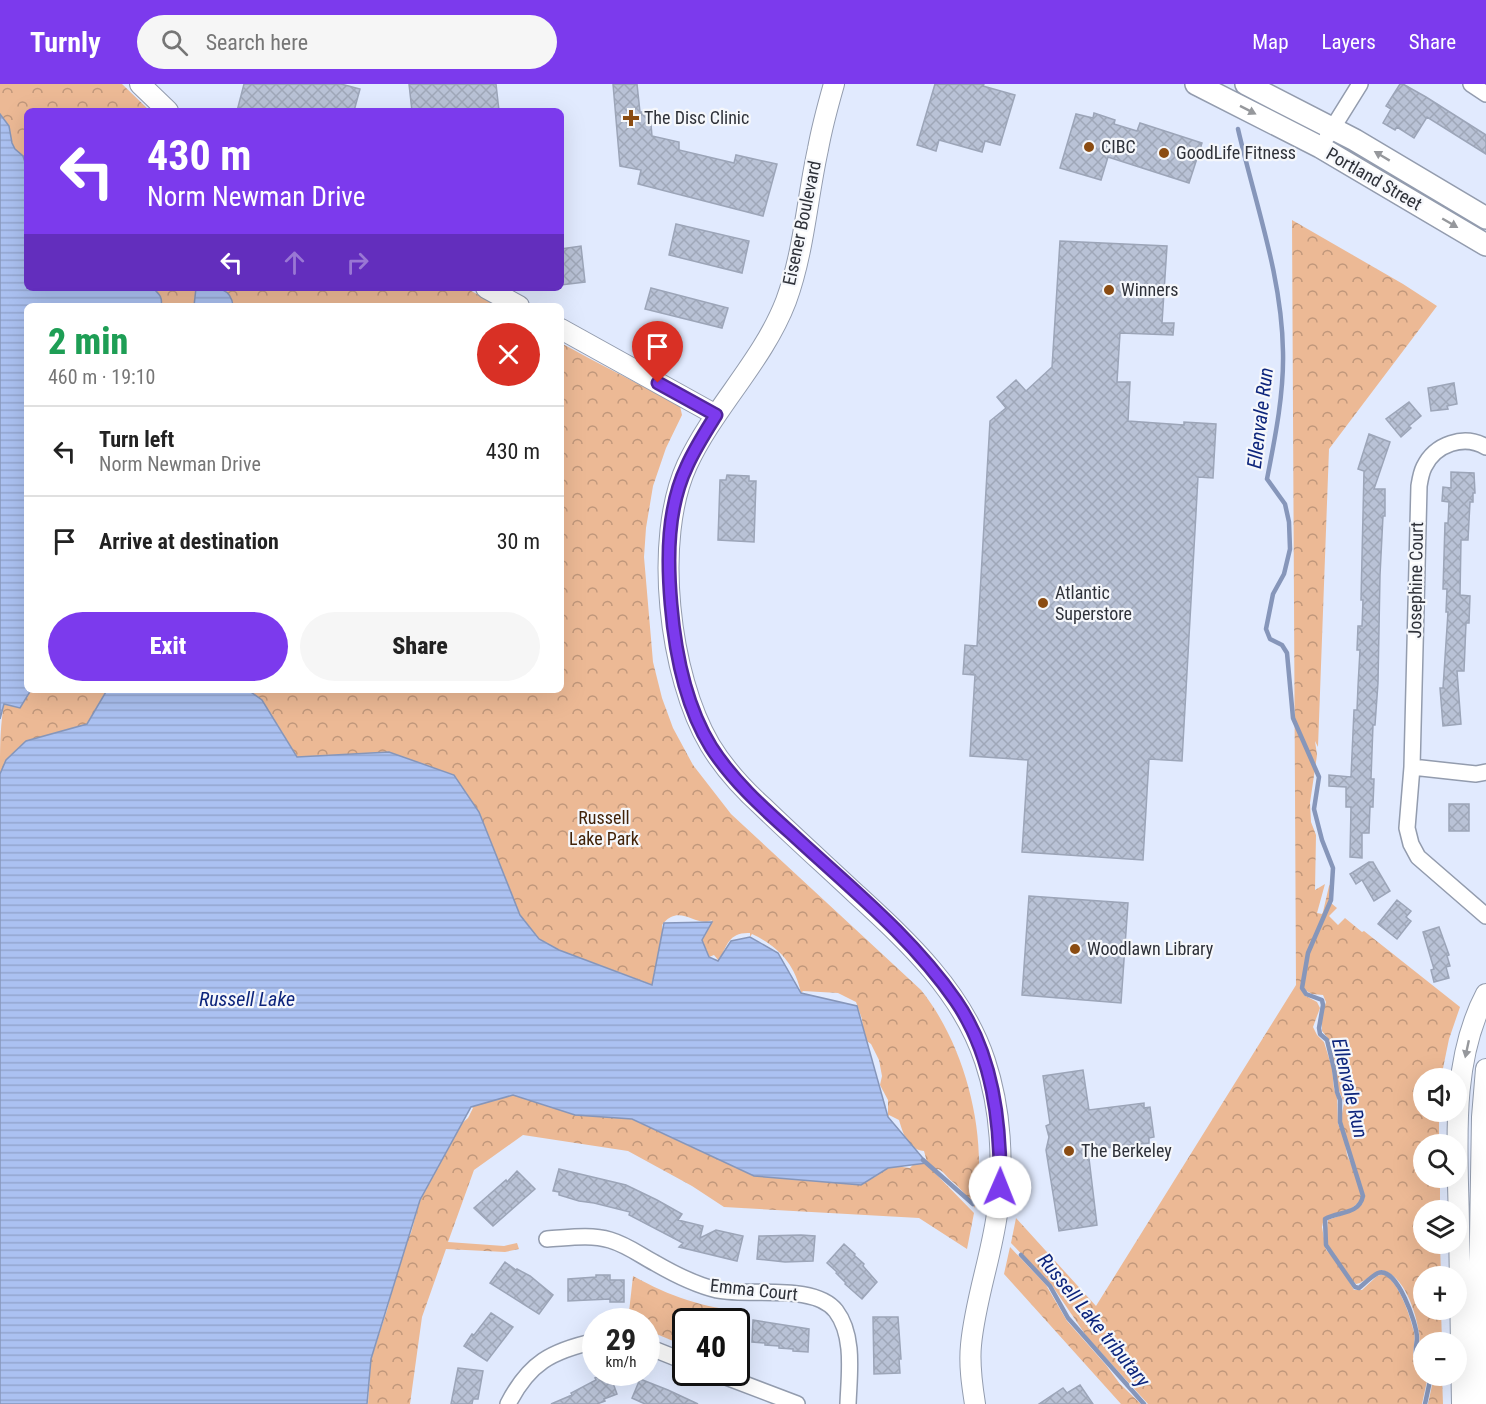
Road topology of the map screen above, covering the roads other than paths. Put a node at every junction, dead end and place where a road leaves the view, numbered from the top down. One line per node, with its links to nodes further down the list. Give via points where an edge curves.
1 (140, 84): 8 (street)
2 (834, 84): 16 (street, Eisener Boulevard, via 801,246 785,302 760,350)
3 (1196, 84): 10 (main road, Portland Street, one-way to 10)
4 (1246, 84): 9 (main road, Portland Street)
5 (1360, 84): 9 (street)
6 (1471, 84): 7 (street)
7 (1486, 94)
8 (165, 108)
9 (1333, 128): 10 (street); 11 (main road, Portland Street, one-way to 9)
10 (1320, 147): 12 (main road, Portland Street, one-way to 12)
11 (1486, 218)
12 (1486, 245)
13 (492, 291): 14 (street)
14 (514, 303)
15 (564, 331): 16 (street)
16 (716, 415): 31 (street, Eisener Boulevard, via 686,468 671,526 671,610 683,676 701,728 725,766 758,803 929,964 957,1002 984,1058 999,1128 1000,1187 971,1346)
17 (1486, 447): 18 (street, Josephine Court, via 1471,441 1449,444 1433,454 1422,470)
18 (1412, 767): 19 (street); 20 (street, Josephine Court, via 1407,828 1411,844 1418,857)
19 (1486, 772)
20 (1486, 916)
21 (1486, 994): 25 (street, one-way to 25, via 1466,1048 1458,1133)
22 (1486, 1069): 25 (street)
23 (547, 1239): 29 (street, Emma Court, via 609,1240 684,1278 718,1290 803,1295 824,1300 839,1316 849,1348)
24 (582, 1344): 27 (street, via 546,1358 528,1372)
25 (1475, 1359): 32 (street); 33 (street)
26 (750, 1386): 28 (street)
27 (508, 1404)
28 (797, 1404)
29 (848, 1404)
30 (966, 1404): 31 (street)
31 (975, 1404)
32 (1462, 1404)
33 (1479, 1404)

